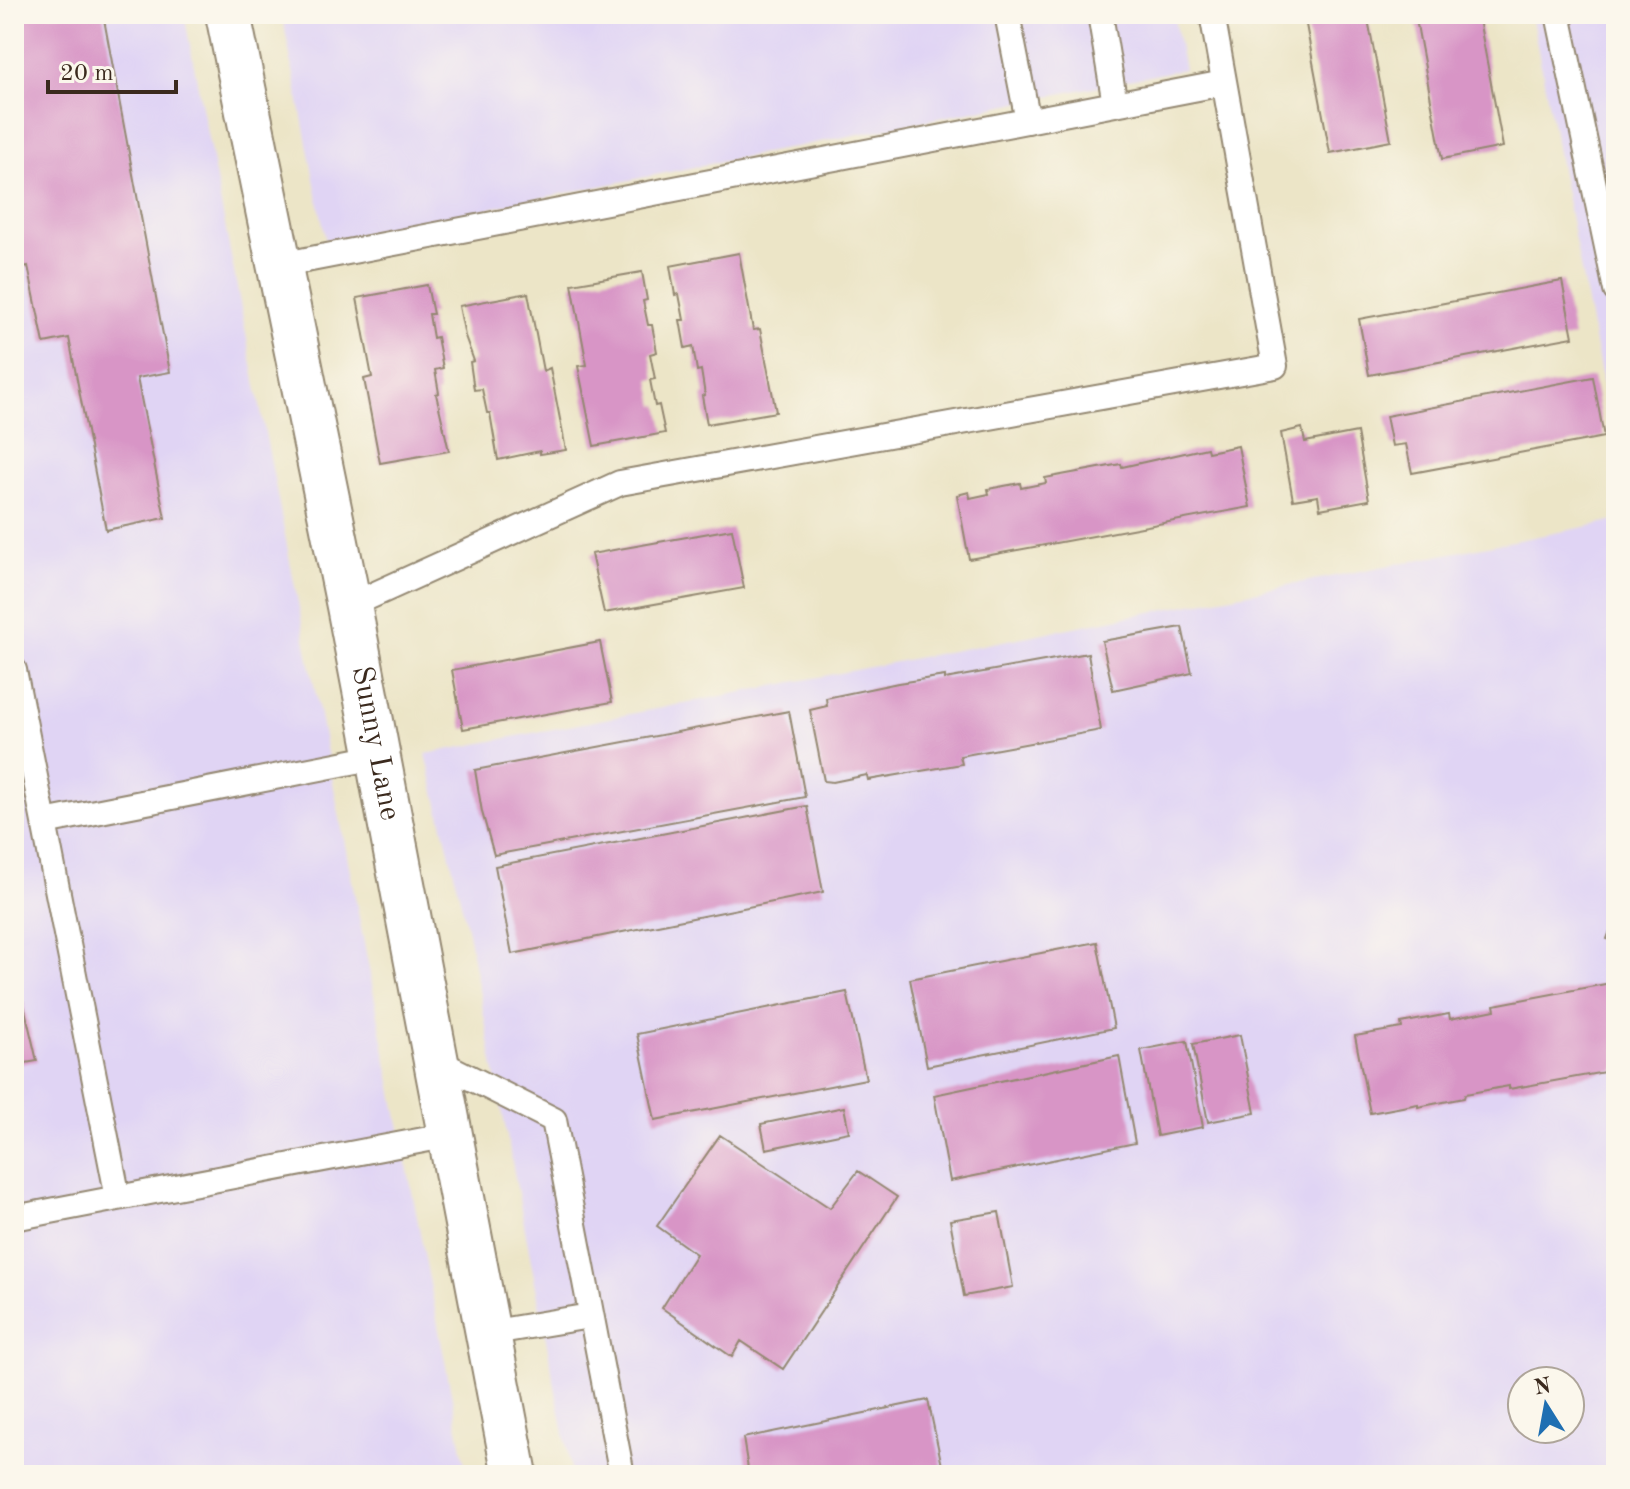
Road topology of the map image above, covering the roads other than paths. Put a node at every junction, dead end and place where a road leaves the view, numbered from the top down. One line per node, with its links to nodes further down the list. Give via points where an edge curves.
1 (228, 14): 9 (street, Sunny Lane)
2 (1007, 14): 8 (lane)
3 (1100, 14): 7 (lane)
4 (1212, 14): 6 (lane)
5 (1558, 14): 10 (lane)
6 (1224, 83): 7 (lane); 11 (lane, via 1275,366 620,483)
7 (1115, 104): 8 (lane)
8 (1028, 121): 9 (lane)
9 (280, 265): 11 (street, Sunny Lane)
10 (1616, 290)
11 (349, 606): 13 (street, Sunny Lane)
12 (14, 670): 14 (lane)
13 (377, 757): 14 (lane); 15 (street, Sunny Lane)
14 (44, 822): 17 (lane)
15 (435, 1060): 16 (street, Sunny Lane); 19 (lane, via 554,1120)
16 (450, 1135): 17 (lane); 20 (street, Sunny Lane)
17 (118, 1198): 18 (lane)
18 (14, 1218)
19 (590, 1316): 20 (lane); 22 (lane)
20 (488, 1333): 21 (street, Sunny Lane)
21 (515, 1475)
22 (622, 1475)

